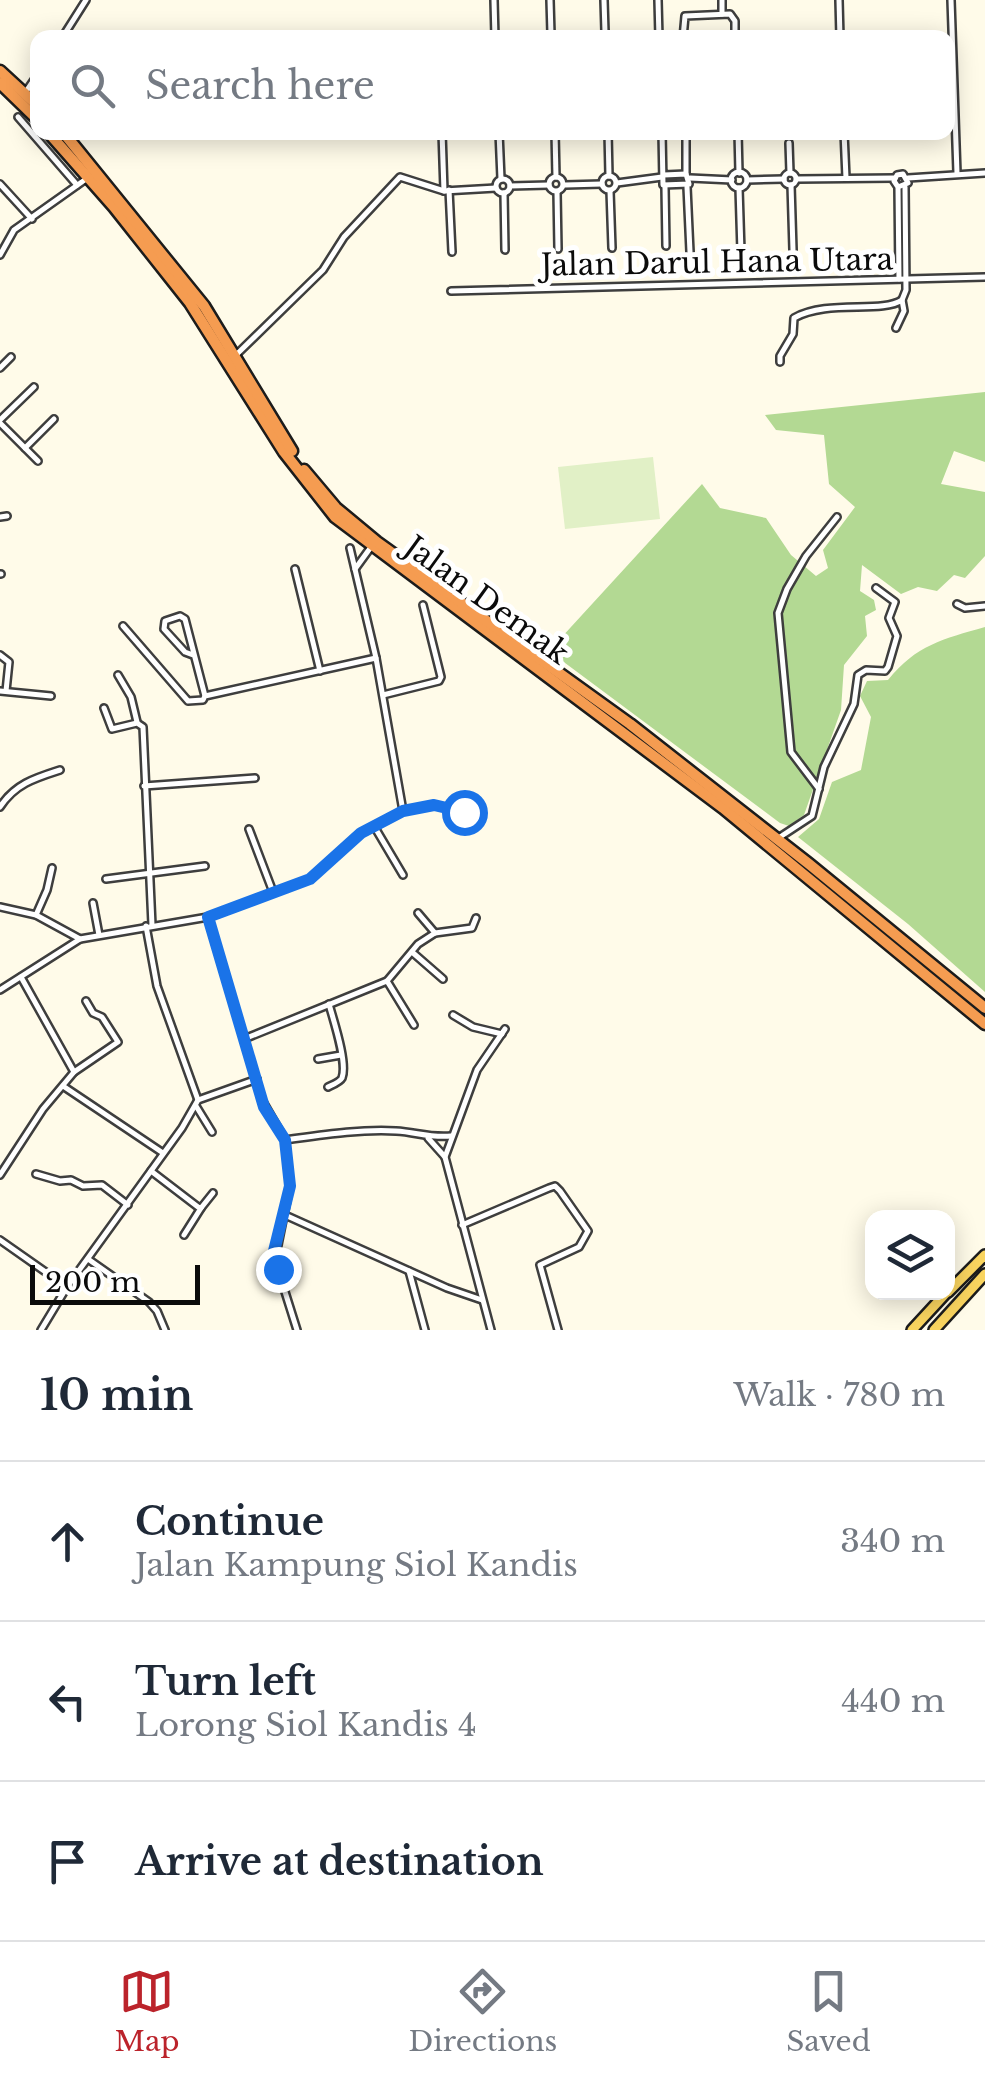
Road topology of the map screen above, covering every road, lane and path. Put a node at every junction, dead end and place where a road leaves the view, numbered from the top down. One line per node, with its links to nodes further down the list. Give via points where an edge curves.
1 (86, 0): 10 (street)
2 (494, 0): 11 (street)
3 (550, 0): 12 (street)
4 (604, 0): 13 (street)
5 (658, 0): 14 (street)
6 (722, 0): 9 (street)
7 (839, 0): 17 (street)
8 (951, 0): 18 (street)
9 (722, 14): 15 (street, via 685,16); 16 (street, via 734,18)
10 (67, 30)
11 (496, 30)
12 (551, 30)
13 (605, 30)
14 (659, 30)
15 (684, 30)
16 (735, 30)
17 (840, 30)
18 (952, 30)
19 (0, 71): 22 (highway)
20 (0, 83): 24 (highway)
21 (30, 86): 22 (street)
22 (25, 93): 23 (highway)
23 (30, 98)
24 (30, 112)
25 (955, 115): 42 (street)
26 (18, 117): 27 (street)
27 (30, 131)
28 (38, 140): 62 (street)
29 (55, 140): 46 (highway, Jalan Demak)
30 (70, 140): 87 (highway, Jalan Demak, via 182,277)
31 (443, 140): 68 (street)
32 (499, 140): 50 (street)
33 (555, 140): 45 (street)
34 (608, 140): 44 (street)
35 (662, 140): 55 (street)
36 (686, 140): 56 (street)
37 (738, 140): 40 (street)
38 (844, 140): 47 (street)
39 (789, 143): 41 (street)
40 (739, 173): 53 (street); 54 (street)
41 (790, 173): 51 (street); 52 (street)
42 (957, 173): 43 (street); 49 (street)
43 (985, 173)
44 (609, 176): 57 (street); 60 (street)
45 (556, 177): 59 (street); 61 (street)
46 (88, 178): 62 (street); 98 (highway, Jalan Demak, via 190,303 313,493)
47 (846, 178): 48 (street); 52 (street)
48 (895, 178): 49 (street); 65 (street)
49 (908, 178): 65 (street)
50 (500, 179): 63 (street); 66 (street)
51 (784, 179): 54 (street); 64 (street)
52 (796, 179): 64 (street)
53 (732, 180): 56 (street); 67 (street)
54 (746, 180): 67 (street)
55 (664, 181): 56 (street); 56 (street); 57 (street); 73 (street)
56 (688, 181): 79 (street)
57 (617, 183): 69 (street)
58 (0, 184): 72 (street)
59 (549, 184): 63 (street); 70 (street)
60 (602, 184): 61 (street); 69 (street)
61 (564, 185): 70 (street)
62 (77, 186): 72 (street)
63 (510, 186): 71 (street)
64 (791, 186): 77 (street)
65 (902, 187): 83 (street)
66 (496, 188): 68 (street); 71 (street)
67 (738, 188): 80 (street)
68 (447, 190): 78 (street); 87 (street, via 400,177 344,236 323,270)
69 (610, 191): 74 (street)
70 (556, 192): 75 (street)
71 (504, 193): 76 (street)
72 (32, 219): 81 (street, via 14,230)
73 (666, 246)
74 (612, 248)
75 (558, 249)
76 (506, 250)
77 (793, 250)
78 (452, 252)
79 (690, 252)
80 (740, 252)
81 (0, 255)
82 (985, 277): 83 (street, Jalan Darul Hana Utara)
83 (903, 279): 84 (street, Jalan Darul Hana Utara); 85 (street)
84 (451, 291)
85 (902, 300): 86 (street); 89 (street, via 800,314)
86 (896, 328)
87 (236, 355): 126 (highway, Jalan Demak, via 290,449 336,508)
88 (11, 356): 90 (street)
89 (780, 362)
90 (0, 368)
91 (34, 386): 93 (street)
92 (54, 418): 94 (street)
93 (0, 421): 94 (street)
94 (25, 448): 95 (street)
95 (38, 461)
96 (837, 517): 120 (street, via 806,556 778,613 792,752)
97 (350, 548): 100 (street)
98 (372, 548): 100 (street); 152 (highway, Jalan Demak, via 723,808)
99 (296, 569): 109 (street)
100 (355, 569): 108 (street)
101 (876, 588): 120 (street, via 895,602 890,612 898,636 887,669 858,675 854,704)
102 (958, 604): 104 (street)
103 (424, 605): 112 (street, via 439,682)
104 (985, 606)
105 (123, 626): 114 (street, via 188,701)
106 (0, 654): 111 (street, via 9,662)
107 (193, 655): 107 (street, via 164,628 165,620 183,617); 114 (street)
108 (376, 658): 109 (street); 112 (street)
109 (320, 671): 114 (street)
110 (118, 674): 116 (street)
111 (3, 691): 113 (street)
112 (383, 695): 122 (street)
113 (51, 696)
114 (205, 696)
115 (104, 708): 116 (street, via 112,729)
116 (137, 723): 119 (street)
117 (60, 770): 121 (street, via 24,783)
118 (255, 778): 119 (street)
119 (144, 786): 129 (street)
120 (819, 789): 126 (street, via 812,816)
121 (0, 807)
122 (403, 811): 123 (street, via 434,805); 124 (street)
123 (464, 812)
124 (374, 825): 130 (street); 132 (street, via 310,879)
125 (250, 829): 132 (street)
126 (778, 839): 150 (highway, Jalan Demak)
127 (205, 866): 129 (street)
128 (52, 868): 136 (street)
129 (149, 875): 131 (street); 139 (street)
130 (403, 875)
131 (106, 879)
132 (274, 892): 137 (street)
133 (94, 903): 141 (street)
134 (0, 907): 136 (street)
135 (418, 913): 140 (street)
136 (36, 916): 142 (street)
137 (208, 917): 139 (street); 154 (street)
138 (476, 918): 140 (street, via 470,929)
139 (149, 926): 141 (street); 161 (street, via 157,986)
140 (435, 932): 143 (street)
141 (98, 935): 142 (street)
142 (80, 939): 144 (street)
143 (412, 952): 145 (street); 146 (street)
144 (21, 977): 147 (street); 157 (street)
145 (443, 979)
146 (387, 981): 149 (street); 153 (street)
147 (0, 990)
148 (86, 1001): 157 (street, via 118,1042)
149 (328, 1004): 154 (street); 155 (street)
150 (985, 1008)
151 (453, 1015): 163 (street, via 473,1027 504,1032 477,1070)
152 (985, 1024)
153 (414, 1025)
154 (244, 1040): 158 (street)
155 (340, 1055): 156 (street); 160 (street, via 342,1077)
156 (318, 1060)
157 (74, 1072): 159 (street)
158 (257, 1078): 161 (street); 165 (street, via 264,1107)
159 (63, 1086): 166 (street); 170 (street)
160 (328, 1087)
161 (197, 1103): 162 (street); 166 (street)
162 (212, 1132)
163 (451, 1136): 164 (street); 167 (street)
164 (428, 1138): 165 (street, via 370,1131); 167 (street)
165 (285, 1140): 174 (street)
166 (163, 1153): 168 (street)
167 (445, 1157): 175 (street)
168 (150, 1172): 172 (street); 173 (street)
169 (36, 1174): 172 (street, via 102,1185)
170 (0, 1175)
171 (213, 1193): 173 (street)
172 (128, 1204): 179 (street)
173 (202, 1208): 176 (street)
174 (285, 1214): 180 (street); 188 (street, via 274,1251)
175 (462, 1224): 184 (street); 191 (street, via 555,1186 588,1231 578,1247 540,1265)
176 (184, 1235)
177 (0, 1240): 183 (street)
178 (985, 1255): 182 (main road)
179 (88, 1259): 183 (street); 187 (street, via 148,1302)
180 (410, 1271): 184 (street); 189 (street)
181 (985, 1274): 193 (main road)
182 (955, 1284)
183 (68, 1286): 186 (street)
184 (482, 1300): 190 (street)
185 (940, 1300): 192 (main road)
186 (41, 1330)
187 (165, 1330)
188 (297, 1330)
189 (425, 1330)
190 (491, 1330)
191 (558, 1330)
192 (912, 1330)
193 (934, 1330)

